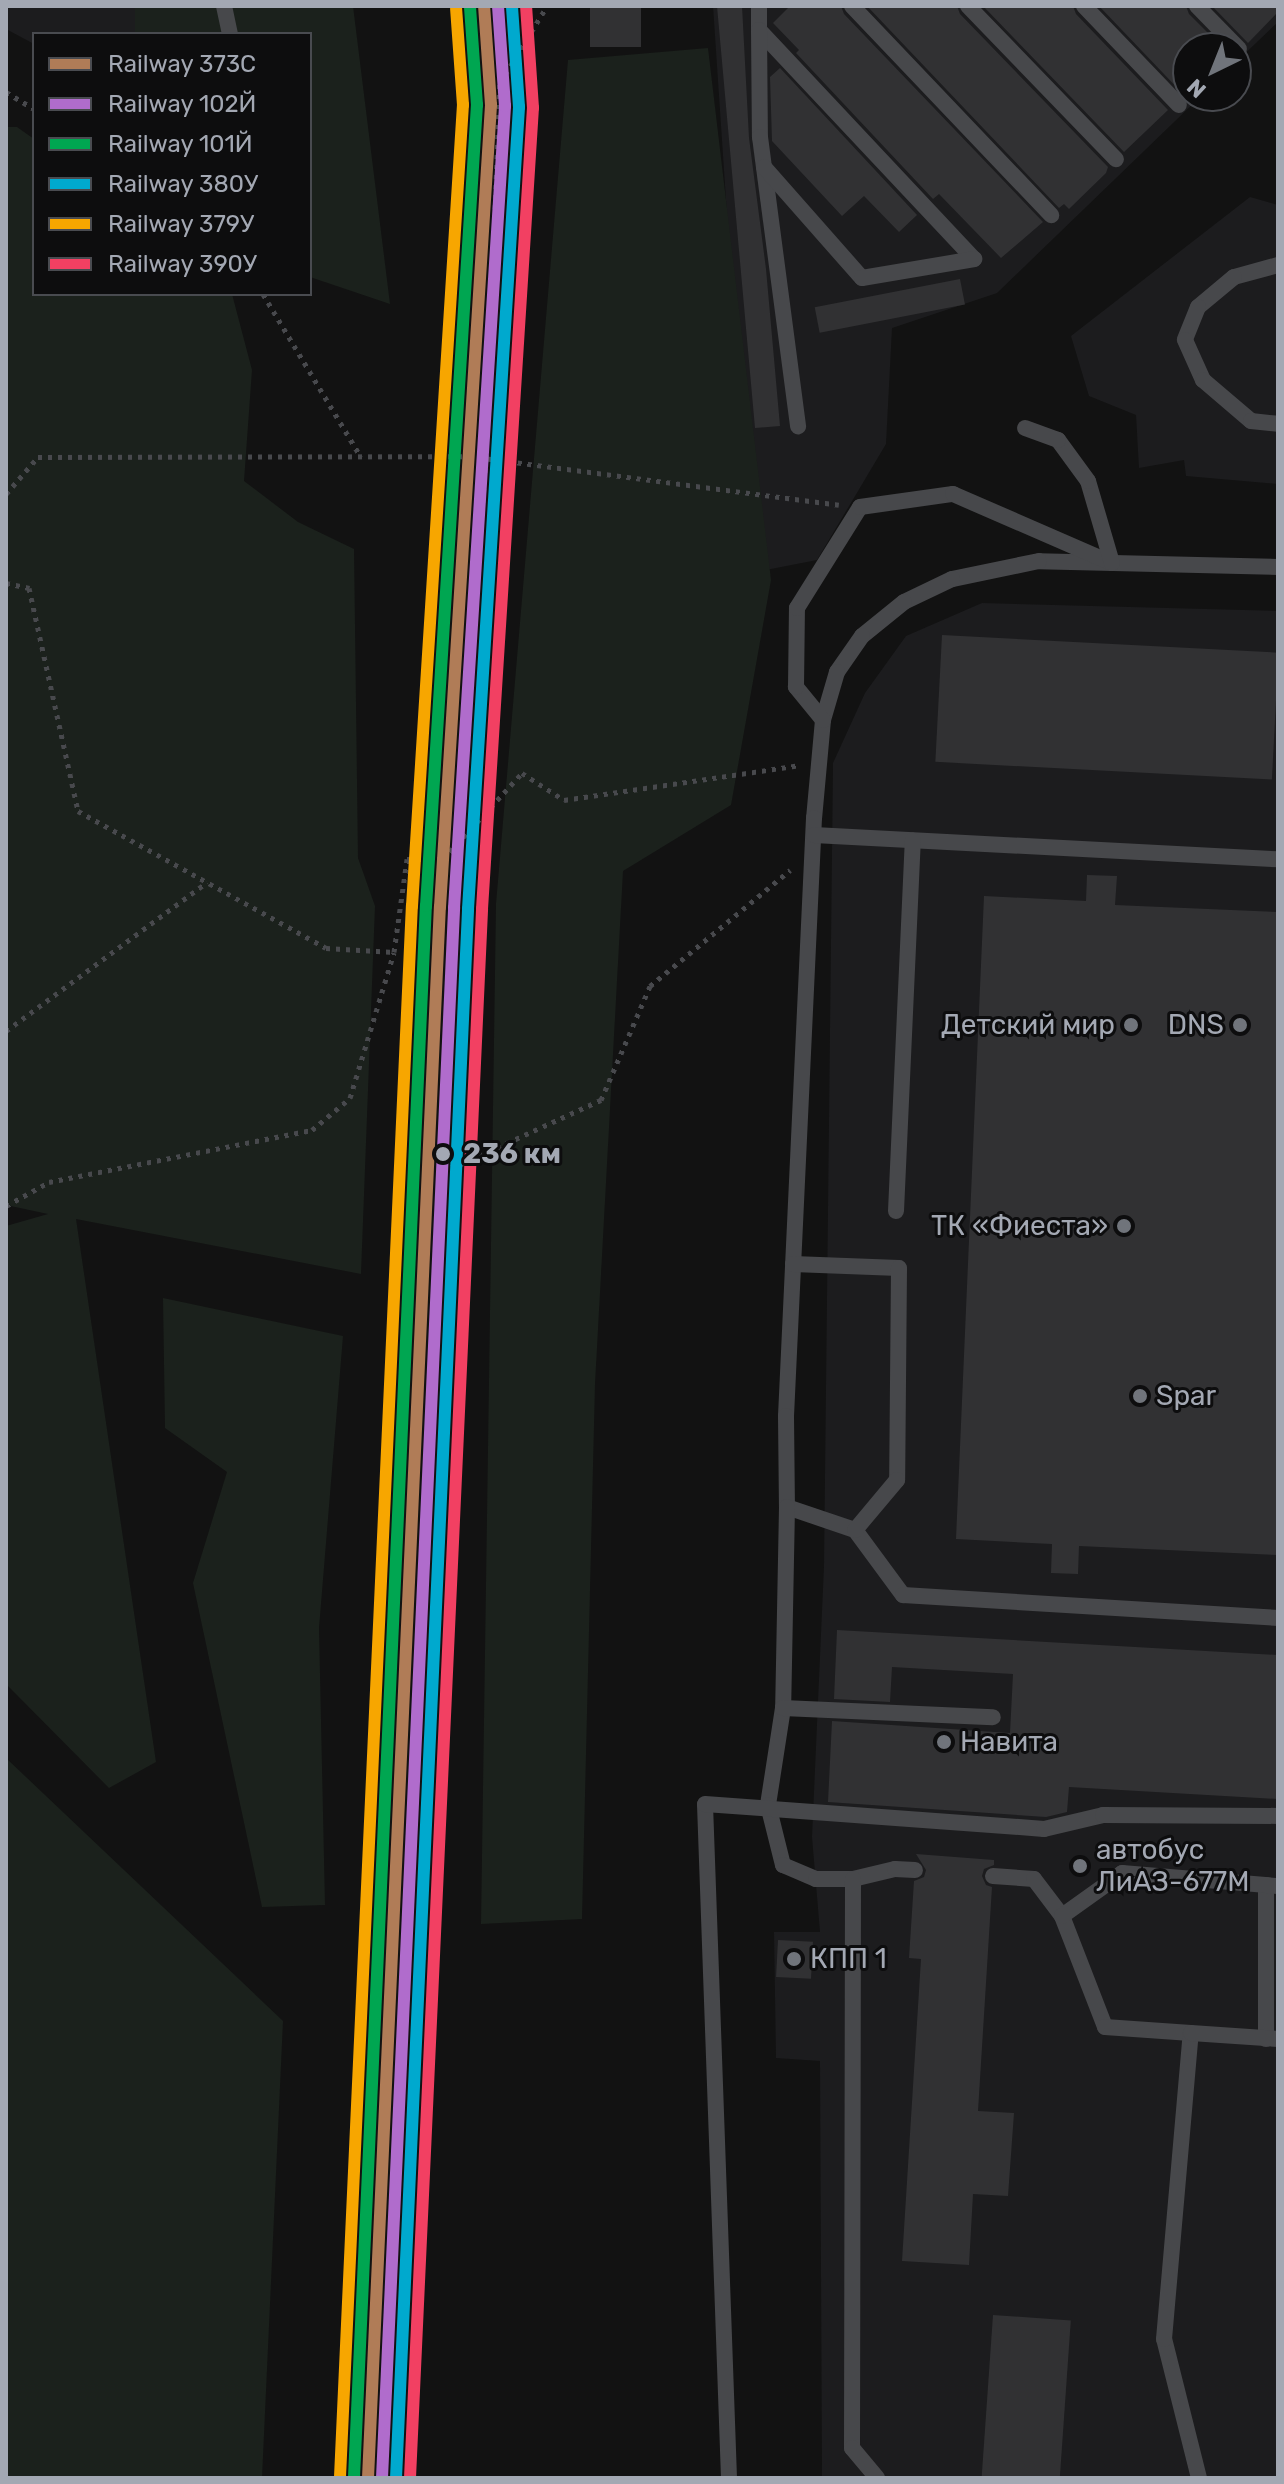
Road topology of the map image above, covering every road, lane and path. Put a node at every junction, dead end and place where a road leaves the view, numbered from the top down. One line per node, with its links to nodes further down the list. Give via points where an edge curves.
1 (224, 6): 9 (lane)
2 (547, 6): 23 (path, via 500,83)
3 (759, 6): 8 (lane)
4 (852, 6): 16 (lane)
5 (968, 6): 14 (lane)
6 (1084, 6): 12 (lane)
7 (1197, 6): 10 (lane)
8 (759, 30): 15 (lane); 15 (lane, via 974,259 862,278)
9 (230, 32)
10 (1222, 32)
11 (6, 92): 13 (path)
12 (1172, 98)
13 (32, 108)
14 (1116, 159)
15 (764, 167): 20 (lane)
16 (1051, 215)
17 (1278, 265): 19 (lane, via 1234,277 1198,307 1185,340 1203,380 1251,421)
18 (264, 296): 22 (path)
19 (1278, 424)
20 (798, 427)
21 (1025, 428): 26 (lane, via 1058,440 1088,481)
22 (361, 458): 23 (path); 24 (path, via 38,457)
23 (486, 458): 25 (path); 33 (path)
24 (6, 494)
25 (860, 507): 26 (lane, via 953,494); 29 (lane, via 797,608 796,687)
26 (1112, 563): 27 (lane); 29 (lane, via 1039,561 952,579 904,602 862,636 837,672)
27 (1278, 567)
28 (6, 583): 36 (path, via 29,588 78,811)
29 (823, 720): 30 (lane)
30 (819, 762): 31 (lane); 33 (path, via 564,800 522,773)
31 (814, 835): 32 (lane); 34 (lane)
32 (913, 840): 35 (lane); 42 (lane)
33 (459, 842): 37 (path, via 443,859 407,859); 38 (path)
34 (813, 859): 40 (path, via 781,874 650,986 601,1100 461,1164); 43 (lane)
35 (1278, 859)
36 (207, 882): 37 (path, via 326,948); 39 (path)
37 (394, 952): 41 (path, via 350,1098 312,1130 49,1182)
38 (450, 961)
39 (6, 1031)
40 (441, 1161)
41 (6, 1206)
42 (896, 1211)
43 (793, 1264): 44 (lane); 45 (lane, via 899,1268 897,1480)
44 (787, 1507): 45 (lane); 47 (lane)
45 (855, 1530): 46 (lane, via 903,1595)
46 (1278, 1618)
47 (783, 1708): 48 (lane); 49 (lane)
48 (993, 1717)
49 (768, 1805): 50 (lane, via 1044,1829 1103,1815); 53 (lane, via 783,1865 816,1879); 58 (lane, via 705,1804)
50 (1278, 1816)
51 (915, 1870): 53 (lane)
52 (993, 1876): 55 (lane, via 1034,1879)
53 (853, 1879): 59 (lane, via 852,2448)
54 (1272, 1886): 55 (lane, via 1122,1873); 57 (lane)
55 (1062, 1916): 56 (lane, via 1105,2027)
56 (1191, 2033): 57 (lane); 60 (lane, via 1164,2339)
57 (1272, 2039)
58 (729, 2478)
59 (877, 2478)
60 (1199, 2478)

